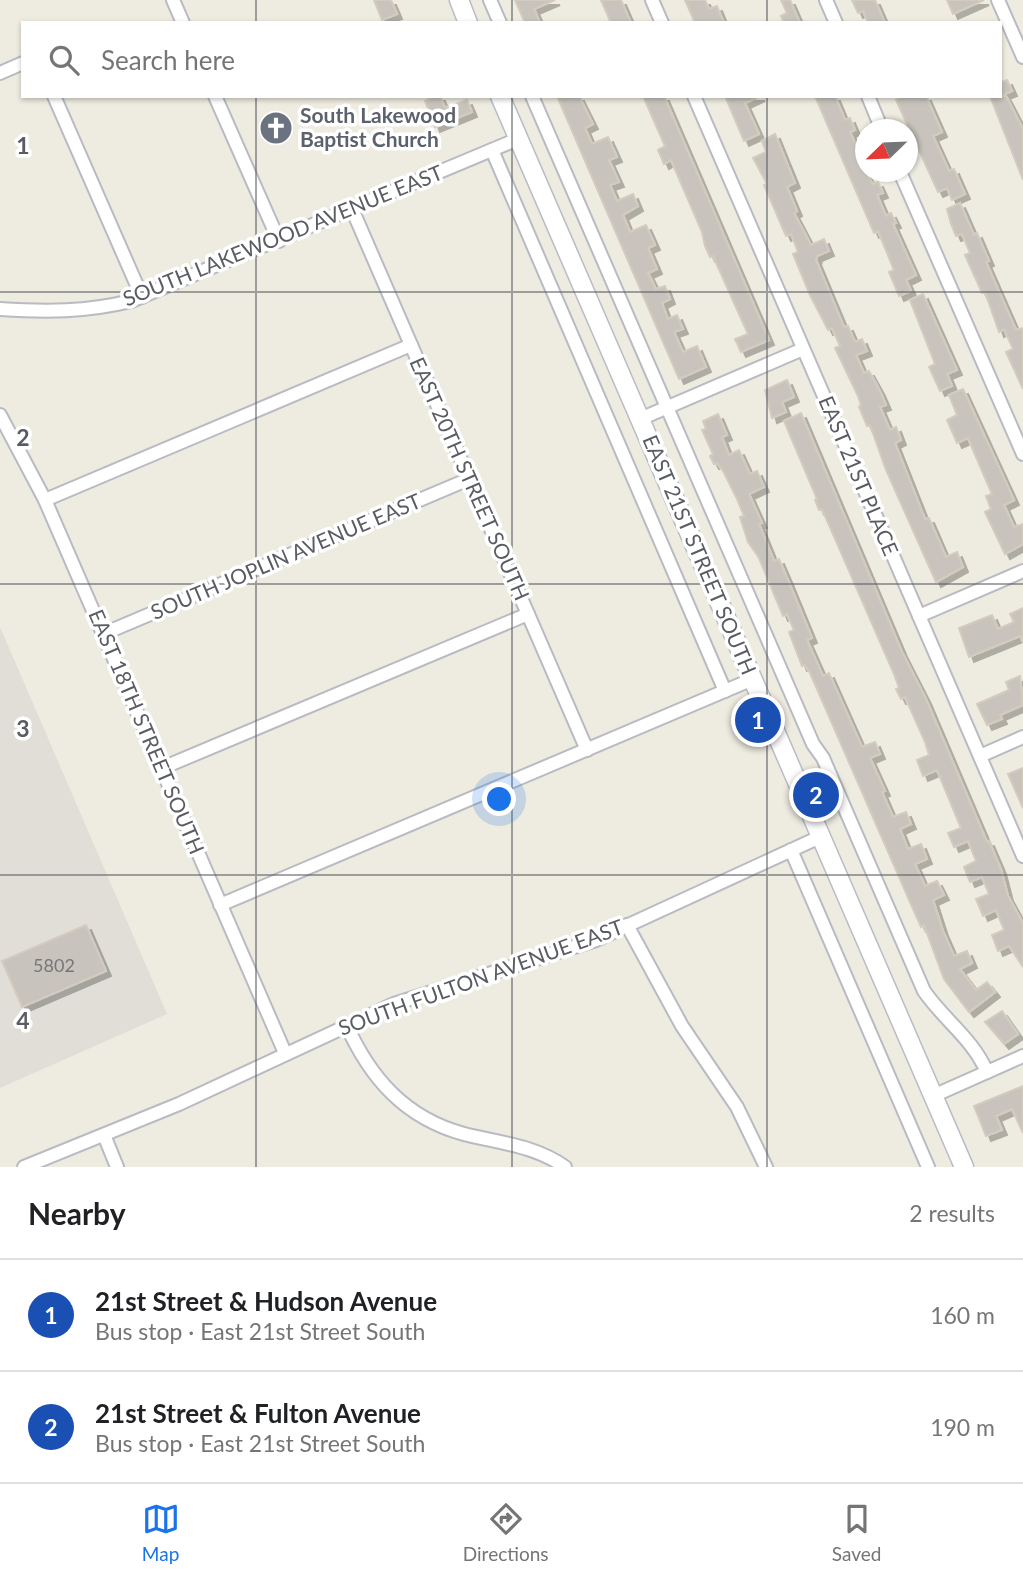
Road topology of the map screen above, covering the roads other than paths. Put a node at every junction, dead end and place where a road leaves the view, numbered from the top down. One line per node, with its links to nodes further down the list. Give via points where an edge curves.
1 (173, 0): 7 (street)
2 (459, 0): 8 (main road)
3 (491, 0): 9 (street)
4 (652, 0): 10 (street)
5 (826, 0): 11 (street)
6 (998, 0): 12 (street)
7 (182, 21)
8 (467, 21)
9 (499, 21)
10 (661, 21)
11 (835, 21)
12 (1023, 57)
13 (21, 64): 14 (street)
14 (0, 73)
15 (55, 98): 27 (street)
16 (216, 98): 26 (street)
17 (501, 98): 22 (main road, EAST 21ST STREET SOUTH)
18 (533, 98): 31 (street, EAST 21ST STREET SOUTH)
19 (695, 98): 30 (street, EAST 21ST PLACE)
20 (869, 98): 21 (street)
21 (877, 119)
22 (518, 139): 23 (street, SOUTH LAKEWOOD AVENUE EAST); 33 (main road, EAST 21ST STREET SOUTH)
23 (492, 150): 25 (street, SOUTH LAKEWOOD AVENUE EAST); 42 (street, EAST 21ST STREET SOUTH)
24 (904, 182): 34 (street)
25 (352, 209): 26 (street, SOUTH LAKEWOOD AVENUE EAST); 29 (street, EAST 20TH STREET SOUTH)
26 (279, 241): 27 (street, SOUTH LAKEWOOD AVENUE EAST)
27 (142, 297): 28 (street, SOUTH LAKEWOOD AVENUE EAST, via 85,311)
28 (0, 309)
29 (411, 345): 35 (street, EAST 20TH STREET SOUTH); 36 (street)
30 (803, 349): 31 (street); 39 (street, EAST 21ST PLACE)
31 (667, 408): 33 (street); 55 (street, EAST 21ST STREET SOUTH, via 924,991 977,1049)
32 (0, 415): 36 (street, EAST 18TH STREET SOUTH)
33 (640, 419): 41 (main road, EAST 21ST STREET SOUTH)
34 (1023, 454)
35 (469, 479): 38 (street, EAST 20TH STREET SOUTH); 40 (street, SOUTH JOPLIN AVENUE EAST)
36 (45, 500): 40 (street, EAST 18TH STREET SOUTH)
37 (1023, 571): 39 (street)
38 (528, 614): 44 (street, EAST 20TH STREET SOUTH); 46 (street)
39 (919, 616): 45 (street, EAST 21ST PLACE)
40 (103, 634): 46 (street, EAST 18TH STREET SOUTH)
41 (753, 679): 42 (street); 47 (main road, EAST 21ST STREET SOUTH)
42 (725, 691): 44 (street)
43 (1023, 737): 45 (street)
44 (587, 750): 50 (street)
45 (980, 756): 49 (street, EAST 21ST PLACE)
46 (162, 768): 50 (street, EAST 18TH STREET SOUTH)
47 (822, 836): 48 (street, SOUTH FULTON AVENUE EAST); 56 (main road, EAST 21ST STREET SOUTH)
48 (791, 850): 51 (street, SOUTH FULTON AVENUE EAST); 62 (street)
49 (1023, 856)
50 (220, 905): 53 (street, EAST 18TH STREET SOUTH)
51 (627, 925): 52 (street, SOUTH FULTON AVENUE EAST, via 558,954 394,1004); 61 (street, via 682,1026 737,1107)
52 (346, 1024): 53 (street, SOUTH FULTON AVENUE EAST); 60 (street, via 375,1076 414,1113 465,1134 523,1147)
53 (285, 1053): 57 (street, SOUTH FULTON AVENUE EAST)
54 (1023, 1056): 55 (street)
55 (987, 1072): 56 (street)
56 (933, 1096): 63 (main road, EAST 21ST STREET SOUTH)
57 (104, 1135): 58 (street, SOUTH FULTON AVENUE EAST); 59 (street)
58 (24, 1167)
59 (117, 1167)
60 (565, 1167)
61 (766, 1167)
62 (928, 1167)
63 (964, 1167)

